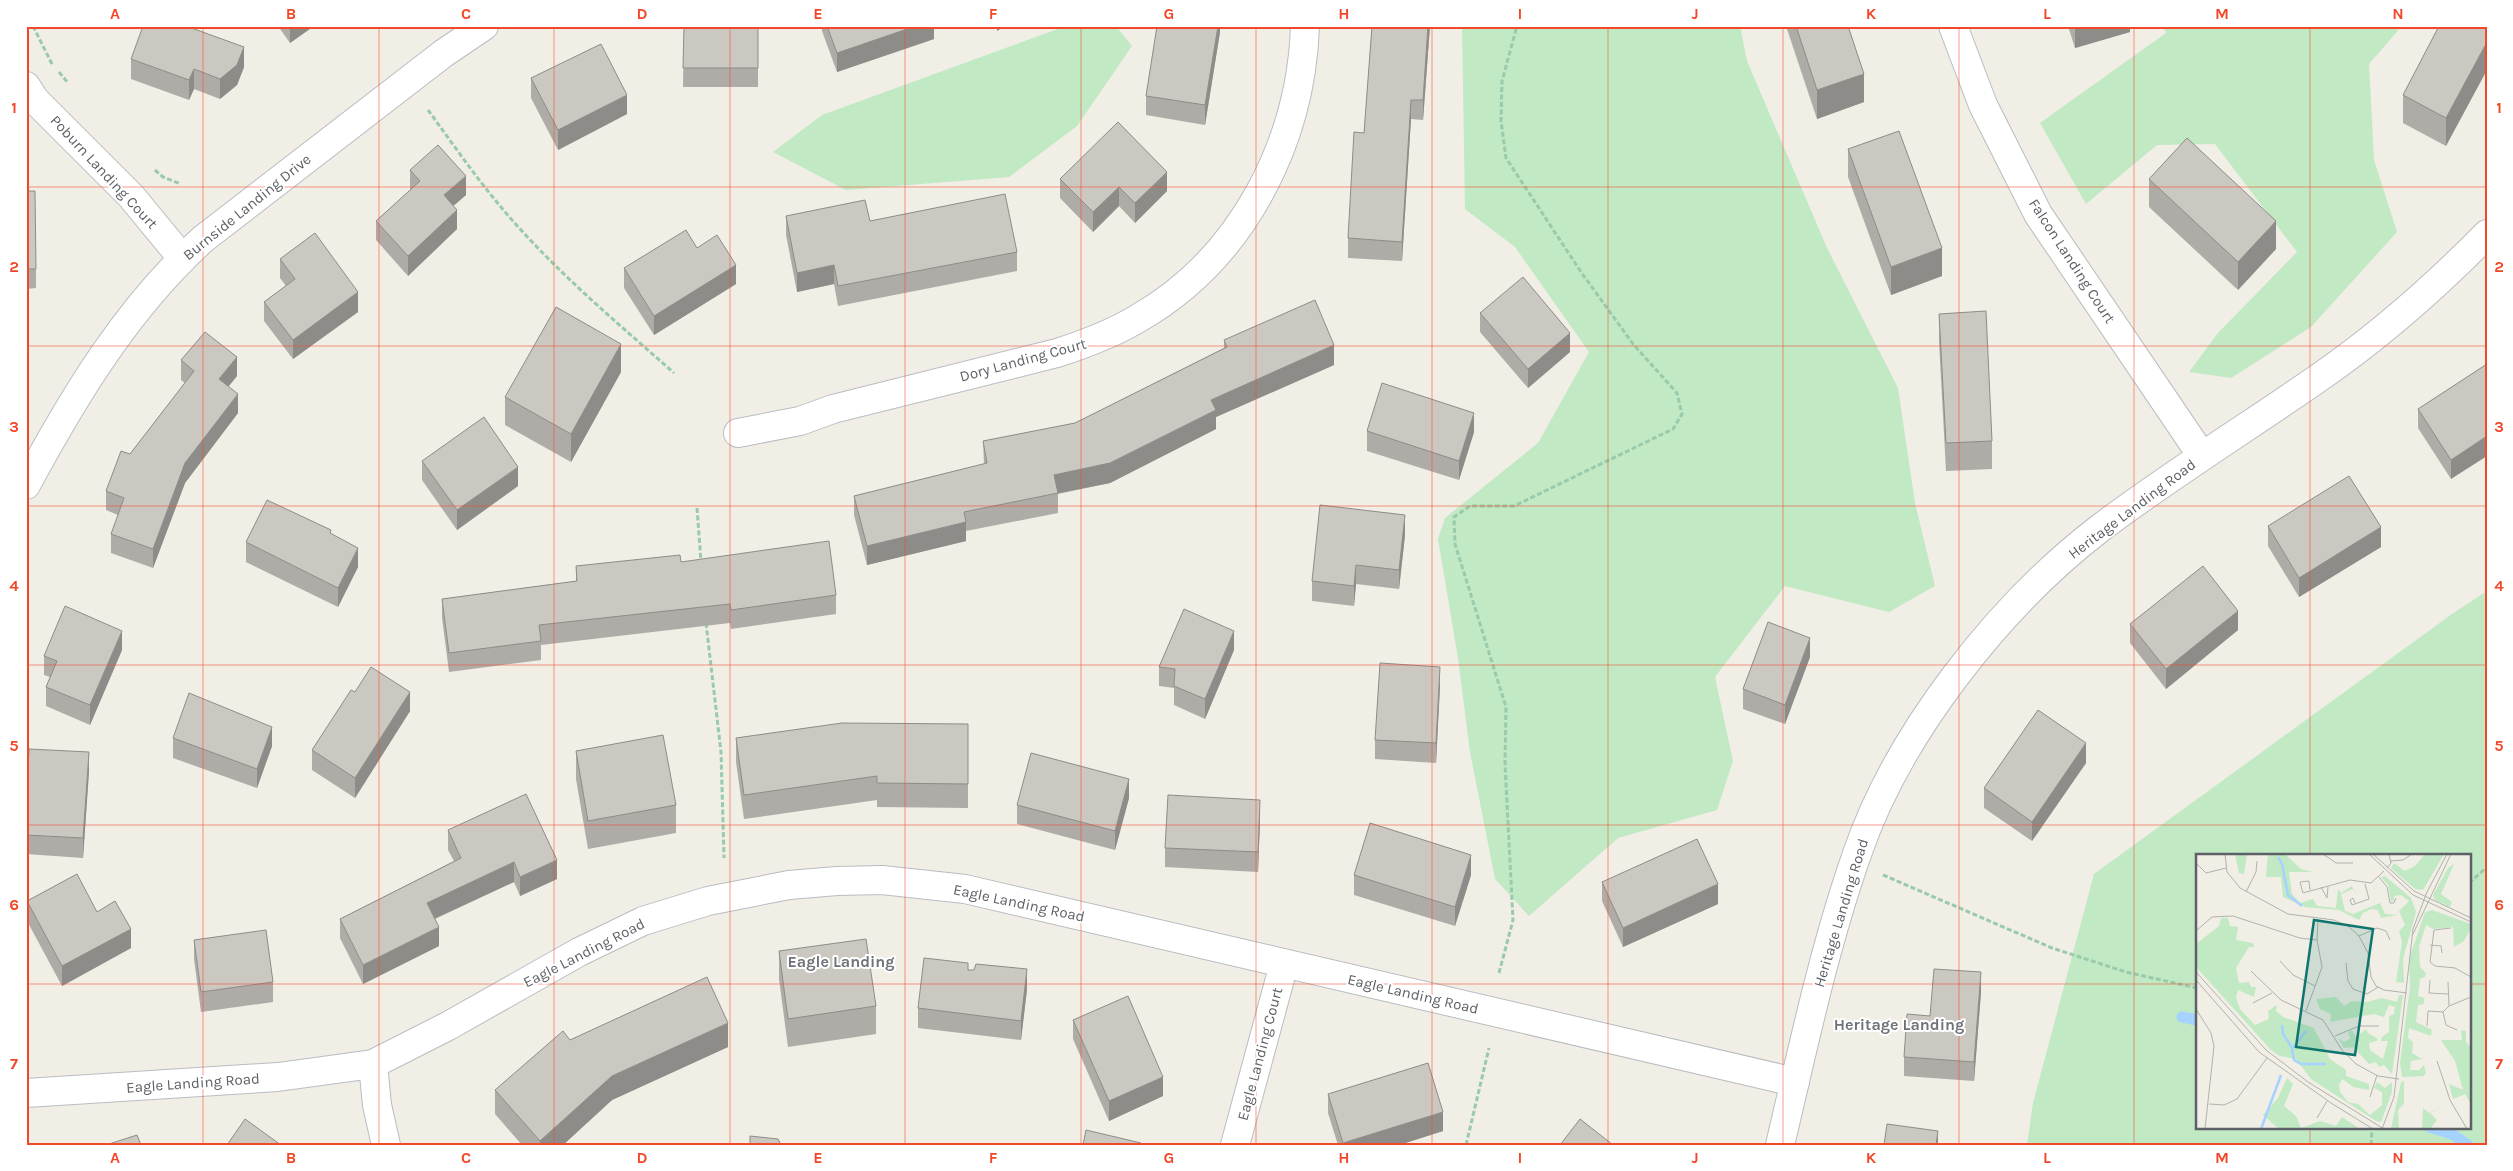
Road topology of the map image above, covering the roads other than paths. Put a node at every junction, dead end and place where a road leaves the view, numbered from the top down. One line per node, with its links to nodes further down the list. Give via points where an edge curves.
1 (484, 26): 6 (street, Burnside Landing Drive, via 429,65)
2 (1304, 26): 7 (street, Dory Landing Court, via 1300,79 1272,170 1240,227 1203,269 1174,294 1138,319 1093,341 1057,353 833,409 800,421)
3 (1953, 26): 8 (street, Falcon Landing Court, via 1983,105 2038,214)
4 (26, 86): 6 (street, Poburn Landing Court, via 35,100 131,196)
5 (2487, 234): 8 (street, Heritage Landing Road, via 2454,268 2335,366)
6 (182, 258): 9 (street, Burnside Landing Drive, via 101,358 64,415)
7 (738, 433)
8 (2202, 456): 12 (street, Heritage Landing Road, via 2098,530 2041,580 1980,646 1921,724 1886,785 1857,852)
9 (26, 485)
10 (1284, 964): 11 (street, Eagle Landing Road, via 965,889 882,880 797,884 708,901 643,921 579,952); 12 (street, Eagle Landing Road); 15 (street, Eagle Landing Court)
11 (374, 1064): 13 (street, Eagle Landing Road, via 278,1077); 14 (street)
12 (1795, 1082): 16 (street, Heritage Landing Road)
13 (26, 1093)
14 (386, 1145)
15 (1234, 1145)
16 (1780, 1145)

